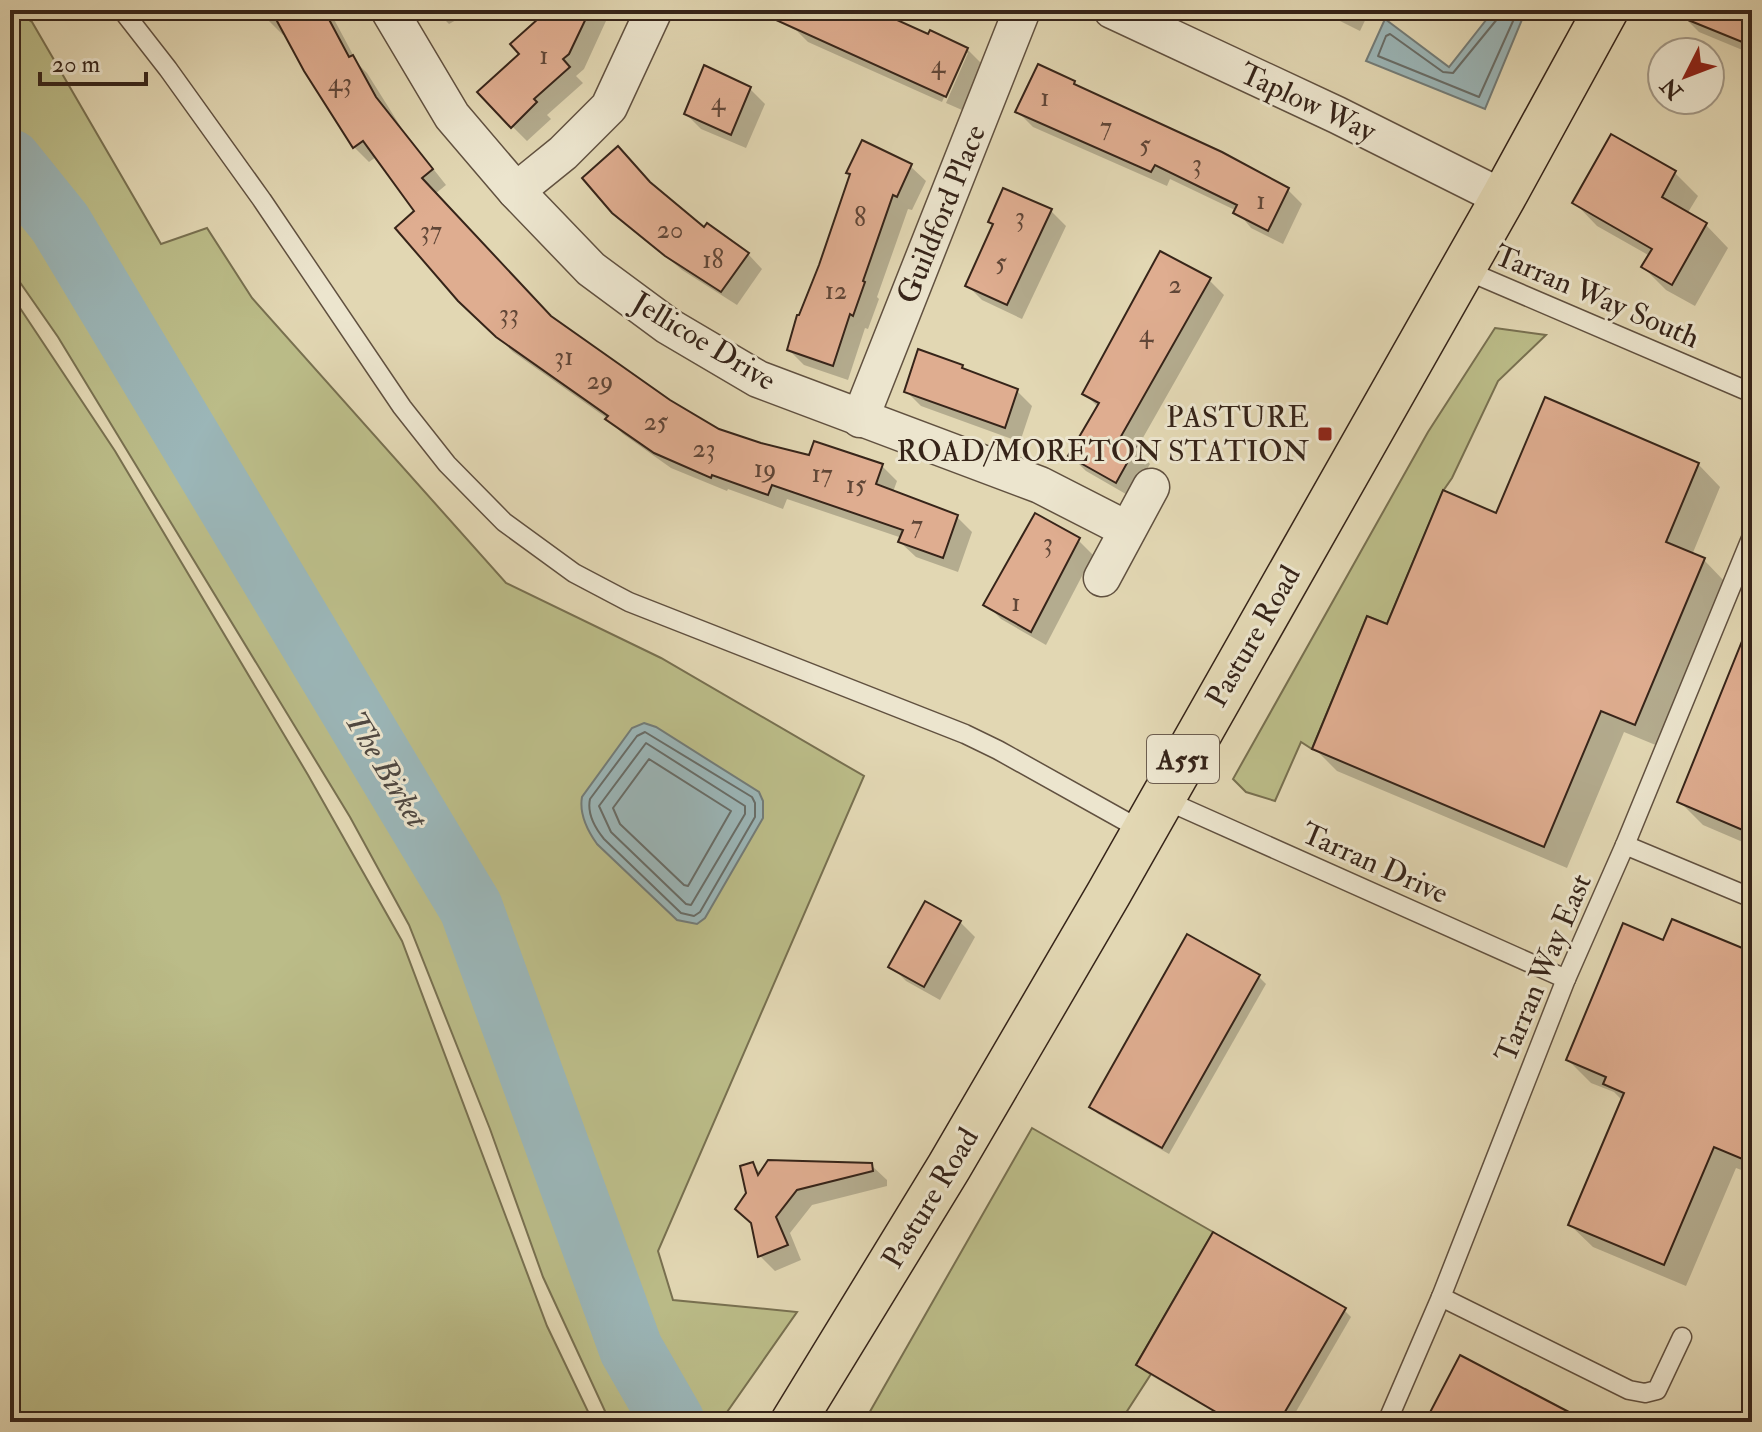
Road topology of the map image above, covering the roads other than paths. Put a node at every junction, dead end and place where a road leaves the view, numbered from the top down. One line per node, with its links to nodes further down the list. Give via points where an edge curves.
1 (122, 10): 16 (lane, Tarran Drive, via 224,147 423,435 528,541 629,602 965,734)
2 (389, 10): 7 (street, Jellicoe Drive, via 452,116)
3 (654, 10): 7 (street, via 609,107)
4 (1022, 10): 11 (street, Guildford Place)
5 (1112, 10): 8 (street, Taplow Way)
6 (1606, 10): 8 (main road, Pasture Road / A551)
7 (516, 191): 11 (street, Jellicoe Drive, via 591,269 668,326 758,379)
8 (1503, 198): 9 (main road, Pasture Road / A551)
9 (1463, 269): 10 (lane, Tarran Way South); 16 (main road, Pasture Road / A551)
10 (1752, 393)
11 (860, 419): 13 (street, Jellicoe Drive, via 1040,485)
12 (1151, 487): 13 (street)
13 (1126, 529): 15 (street)
14 (1752, 536): 17 (lane, Tarran Way East)
15 (1102, 578)
16 (1152, 815): 19 (lane, Tarran Drive); 22 (main road, Pasture Road / A551, via 949,1167)
17 (1625, 845): 18 (lane); 19 (lane, Tarran Way East)
18 (1752, 898)
19 (1566, 979): 20 (lane, Tarran Way East)
20 (1441, 1297): 21 (lane, via 1629,1390 1645,1393 1657,1390); 23 (lane, Tarran Way East)
21 (1682, 1337)
22 (793, 1422)
23 (1387, 1422)

